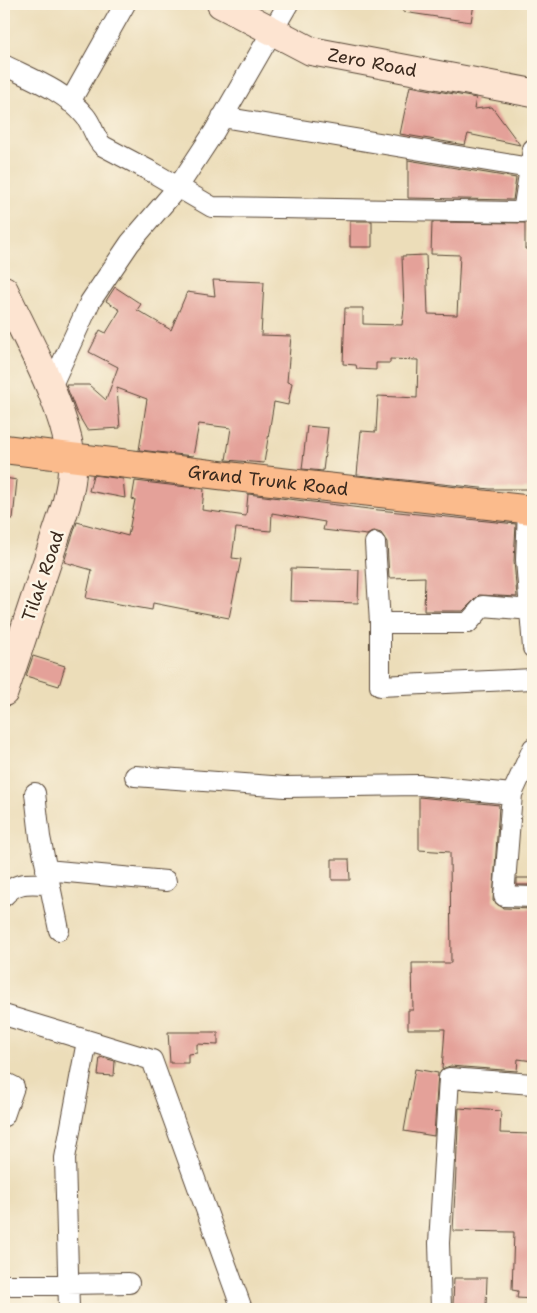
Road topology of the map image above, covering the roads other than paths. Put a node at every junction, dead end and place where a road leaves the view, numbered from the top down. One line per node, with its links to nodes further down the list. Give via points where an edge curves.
1 (125, 4): 7 (street)
2 (221, 4): 4 (main road, Zero Road)
3 (288, 4): 4 (street)
4 (273, 32): 6 (main road, Zero Road, via 311,51); 8 (street)
5 (4, 65): 7 (street)
6 (533, 93)
7 (70, 102): 10 (street, via 87,118 102,146)
8 (222, 117): 9 (street); 10 (street)
9 (532, 158): 10 (street, via 523,212 212,208)
10 (178, 187): 12 (street, via 130,243 90,302)
11 (4, 290): 12 (main road, Tilak Road)
12 (51, 386): 14 (main road, Tilak Road)
13 (4, 448): 14 (main road, Grand Trunk Road)
14 (71, 457): 15 (main road, Grand Trunk Road); 21 (main road, Tilak Road, via 72,479 66,505)
15 (530, 510): 17 (street, via 526,560)
16 (375, 543): 18 (street)
17 (531, 610): 18 (street, via 483,606 468,623); 19 (street)
18 (380, 623): 20 (street, via 380,686)
19 (533, 648)
20 (533, 679)
21 (4, 692)
22 (533, 748): 25 (street)
23 (136, 776): 25 (street, via 285,787 419,785)
24 (35, 793): 26 (street)
25 (512, 794): 29 (street, via 504,896)
26 (48, 877): 27 (street); 28 (street, via 12,886); 30 (street)
27 (166, 881)
28 (4, 896)
29 (533, 897)
30 (59, 930)
31 (5, 1018): 32 (street)
32 (87, 1041): 38 (street, via 65,1158); 40 (street, via 152,1060)
33 (4, 1082): 35 (street, via 14,1088)
34 (533, 1084): 41 (street, via 449,1078 439,1243)
35 (4, 1116)
36 (129, 1283): 38 (street)
37 (4, 1285): 38 (street)
38 (69, 1285): 39 (street)
39 (69, 1309)
40 (242, 1309)
41 (441, 1309)

